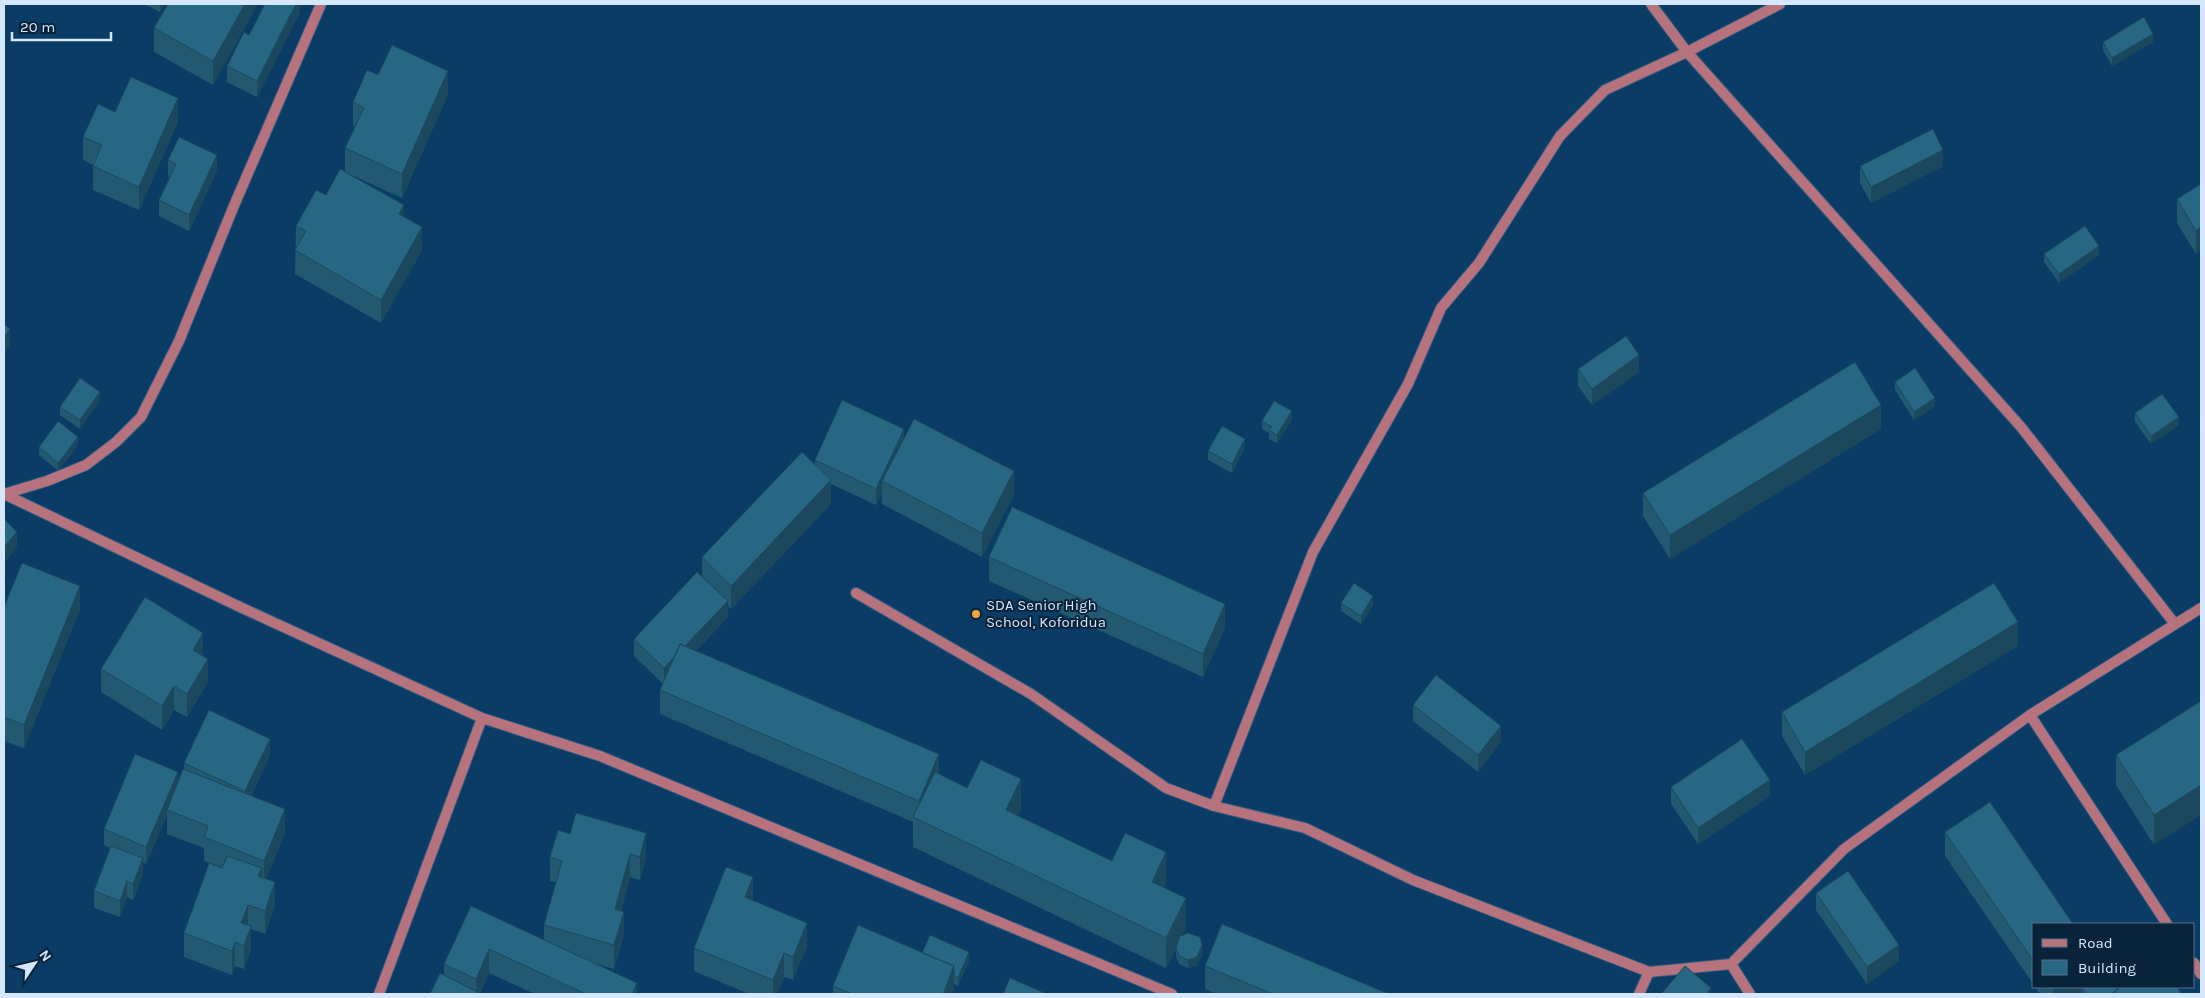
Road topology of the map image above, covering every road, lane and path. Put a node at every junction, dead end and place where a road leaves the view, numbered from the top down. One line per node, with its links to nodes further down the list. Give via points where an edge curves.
1 (321, 4): 5 (street, via 232,208 179,341 140,417 116,442 86,465)
2 (1651, 4): 4 (street)
3 (1780, 4): 4 (street)
4 (1688, 52): 8 (street, via 2021,427); 11 (street, via 1605,90 1560,136 1479,262 1441,308 1408,384 1312,552)
5 (4, 494): 10 (street)
6 (856, 593): 11 (street, via 1031,694 1166,788)
7 (2201, 608): 8 (street)
8 (2175, 624): 9 (street)
9 (2030, 715): 12 (street); 13 (street, via 1844,850)
10 (482, 718): 15 (street); 16 (street, via 600,756)
11 (1214, 806): 14 (street, via 1305,828 1413,880)
12 (2166, 923)
13 (1731, 964): 14 (street); 18 (street)
14 (1650, 972): 17 (street)
15 (379, 994)
16 (1172, 994)
17 (1639, 994)
18 (1750, 994)

